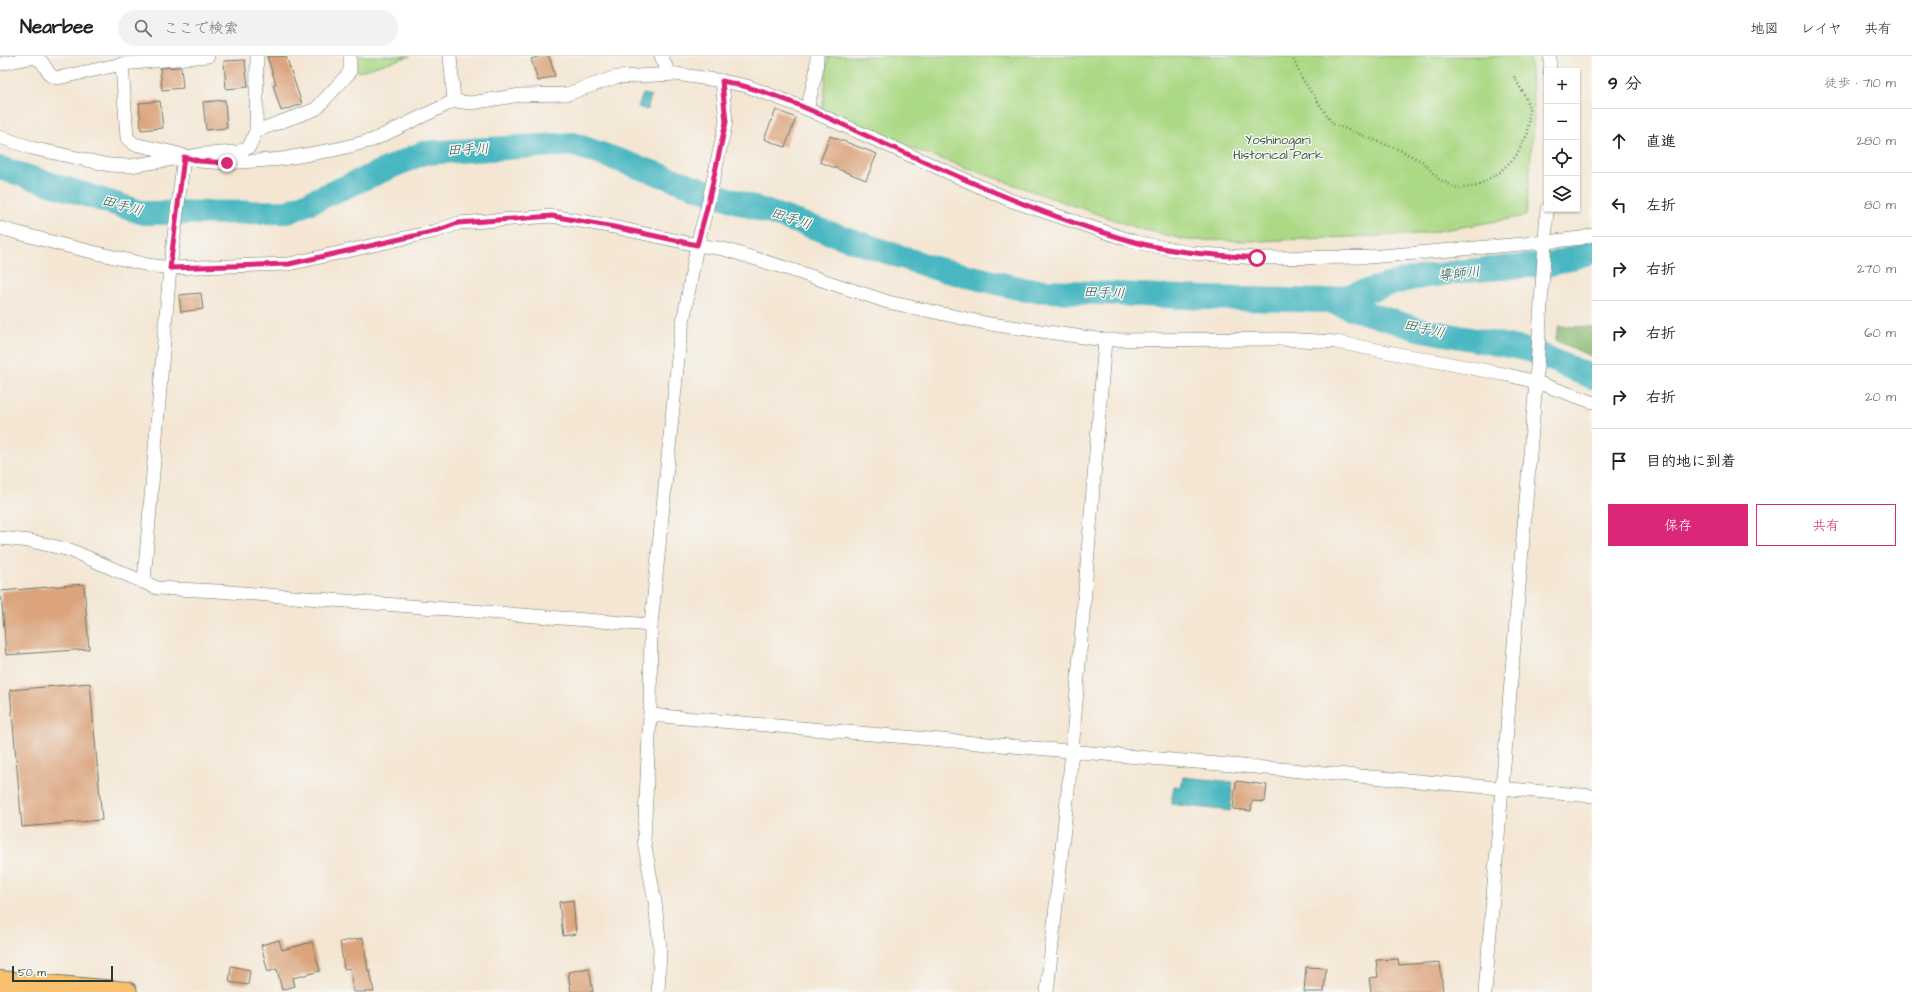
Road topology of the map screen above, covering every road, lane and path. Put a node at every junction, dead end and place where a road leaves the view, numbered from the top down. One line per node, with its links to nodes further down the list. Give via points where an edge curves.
1 (197, 56): 2 (street); 11 (street)
2 (208, 56)
3 (257, 56): 18 (street)
4 (350, 56): 18 (street, via 350,72 316,109)
5 (450, 56): 16 (street)
6 (661, 56): 13 (street, via 669,73)
7 (817, 56): 17 (street, via 816,74)
8 (1292, 56): 14 (path, via 1301,77 1333,124 1400,150 1423,162 1439,179 1457,189 1477,186 1500,172 1516,156 1528,133 1529,109)
9 (1550, 56): 12 (street)
10 (0, 64): 11 (street, via 34,57 42,62 51,76 58,78)
11 (122, 64): 20 (street, via 127,138 134,144)
12 (1550, 68)
13 (677, 74): 15 (street); 16 (street, via 616,76 567,94 520,95 471,103)
14 (1513, 75)
15 (722, 81): 17 (street, via 747,86); 25 (street, via 726,122)
16 (454, 101): 20 (street, via 373,140 338,149 282,159 227,163)
17 (807, 109): 24 (street, via 1010,200 1135,242 1191,253 1257,258 1354,258)
18 (256, 131): 20 (street, via 249,147 238,152)
19 (0, 137): 20 (street, via 32,148 109,165 130,166)
20 (184, 157): 26 (street)
21 (1547, 212): 24 (street)
22 (0, 228): 26 (street, via 63,246)
23 (1592, 235): 24 (street)
24 (1546, 242): 28 (street)
25 (697, 245): 26 (street, via 552,216 458,223 436,231 289,264); 27 (street, via 732,252 888,302 990,324); 32 (street, via 680,339)
26 (170, 268): 31 (street)
27 (1105, 340): 28 (street, via 1282,339 1336,342); 34 (street)
28 (1536, 382): 29 (street); 35 (street)
29 (1592, 402)
30 (0, 538): 31 (street, via 31,541 70,550)
31 (144, 581): 32 (street, via 157,588)
32 (652, 625): 33 (street)
33 (650, 715): 34 (street); 39 (street, via 644,841 660,949)
34 (1072, 752): 35 (street); 40 (street)
35 (1501, 788): 36 (street); 41 (street)
36 (1592, 796)
37 (0, 981): 38 (highway)
38 (127, 992)
39 (658, 992)
40 (1047, 992)
41 (1485, 992)

